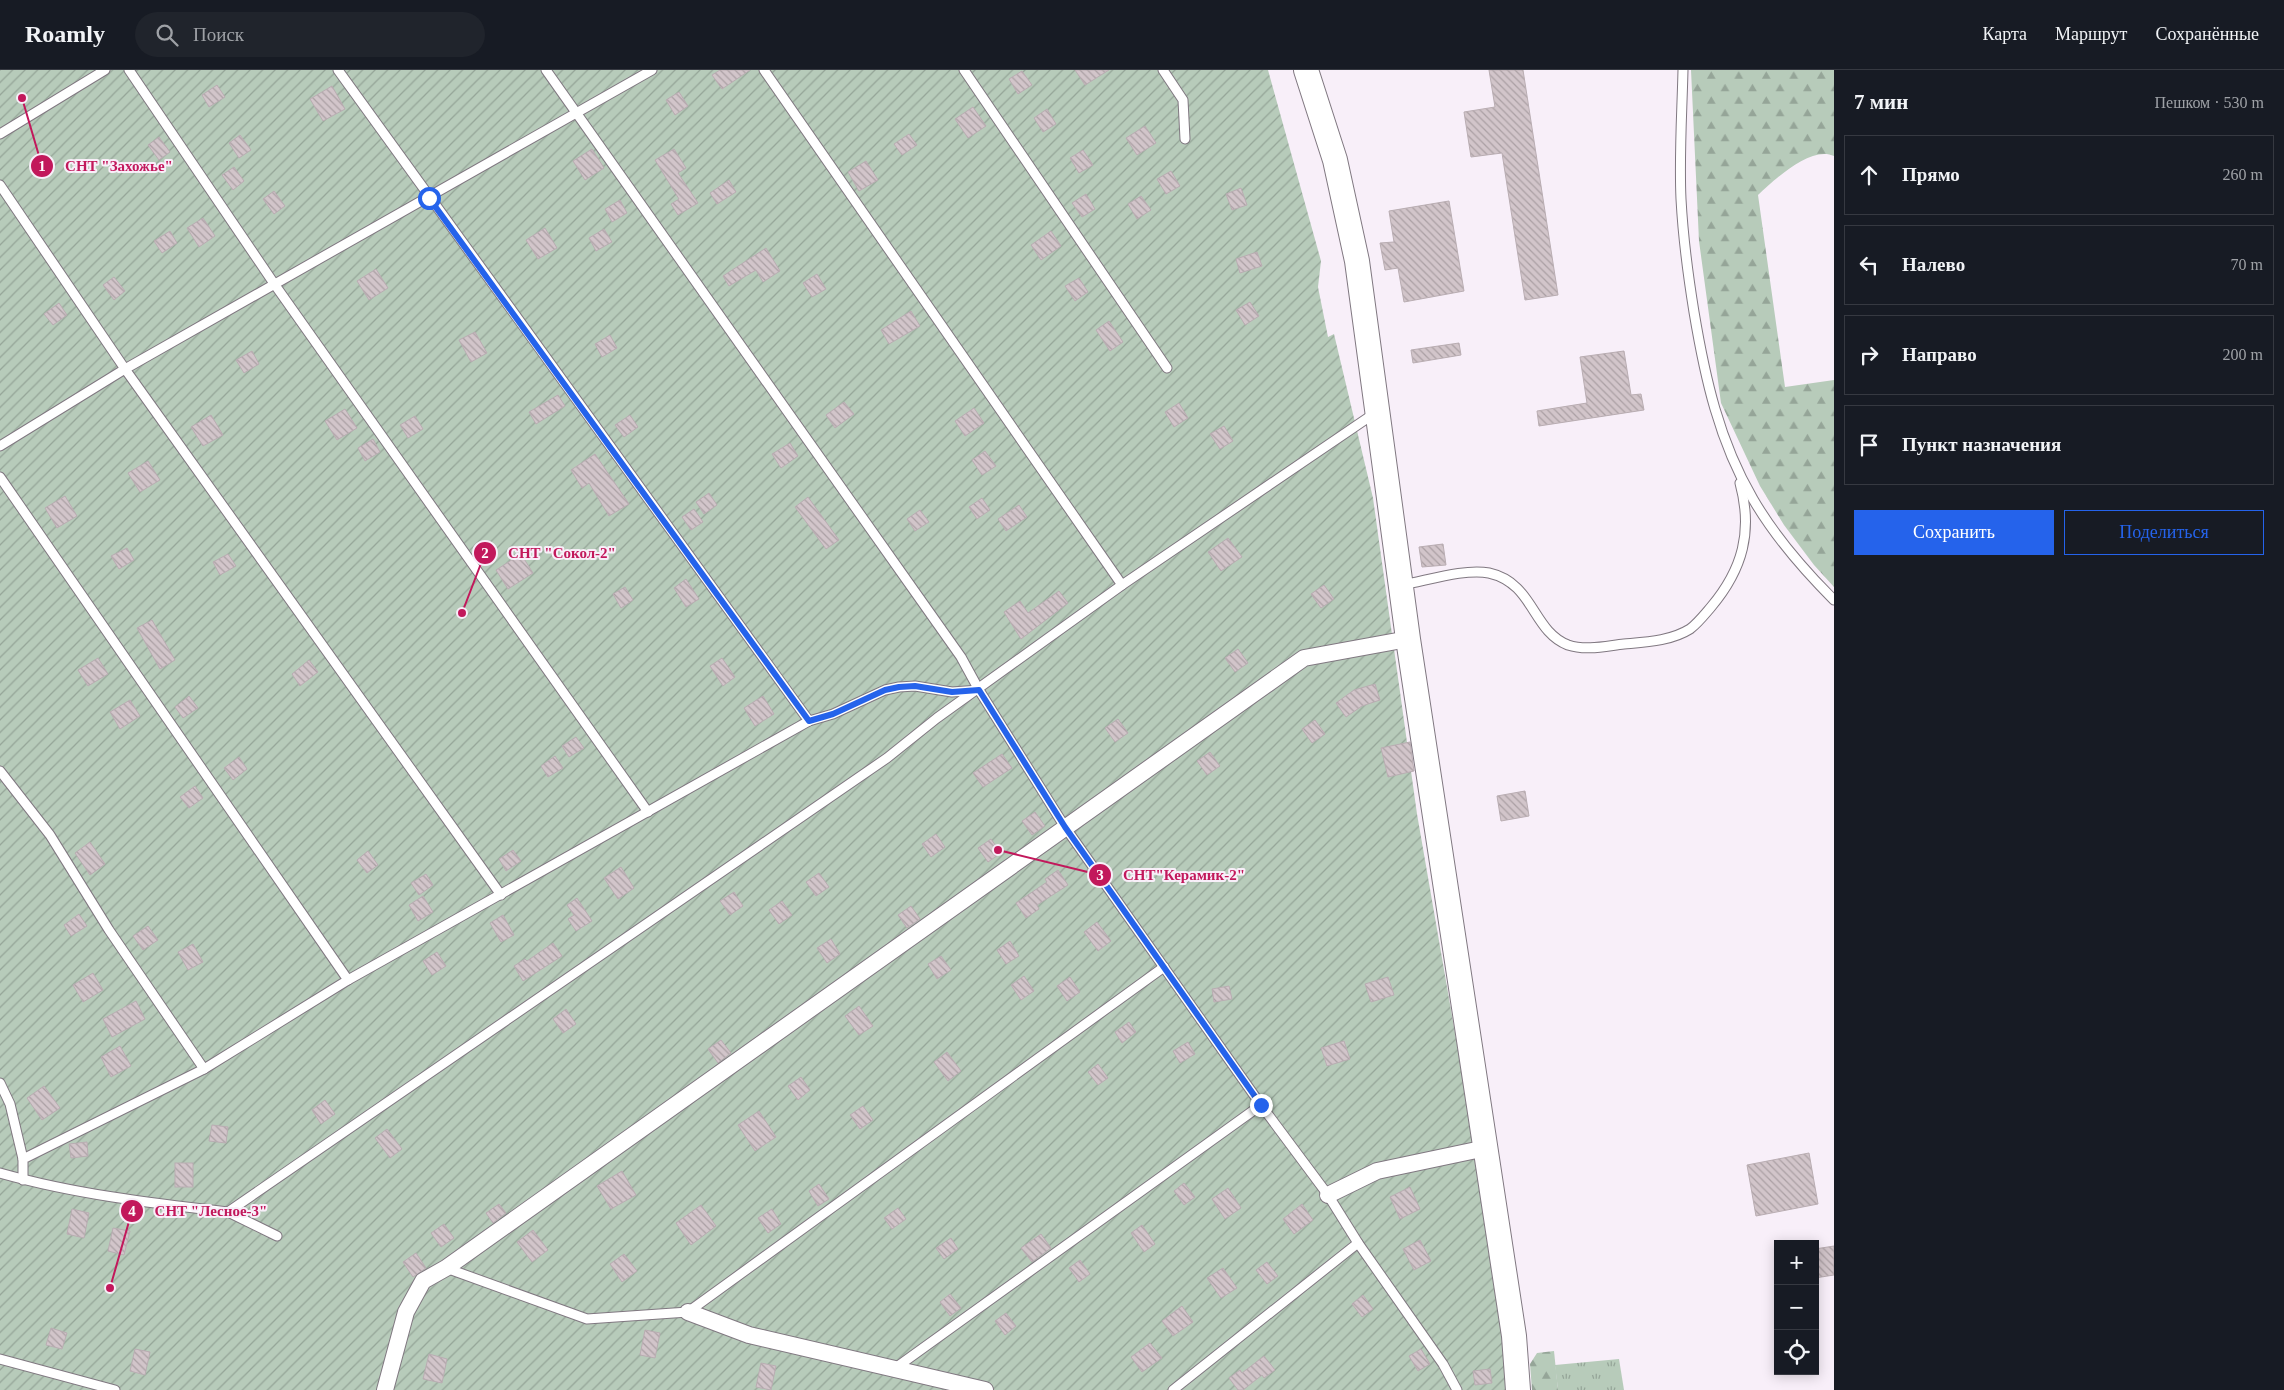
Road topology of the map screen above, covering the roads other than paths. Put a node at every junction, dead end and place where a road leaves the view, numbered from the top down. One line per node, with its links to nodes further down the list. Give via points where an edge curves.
1 (105, 70): 12 (lane)
2 (129, 70): 16 (lane)
3 (338, 70): 15 (lane)
4 (546, 70): 11 (lane)
5 (652, 70): 11 (lane)
6 (764, 70): 23 (lane)
7 (964, 70): 17 (lane)
8 (1163, 70): 13 (lane, via 1183,100)
9 (1306, 70): 19 (street, via 1335,160 1357,261)
10 (1683, 70): 21 (lane, via 1681,197 1687,267 1712,405)
11 (574, 112): 15 (lane); 27 (lane, via 960,657)
12 (0, 134)
13 (1185, 139)
14 (0, 185): 18 (lane)
15 (429, 198): 16 (lane); 28 (lane)
16 (275, 284): 18 (lane); 30 (lane)
17 (1167, 368)
18 (125, 369): 20 (lane); 32 (lane)
19 (1378, 411): 23 (lane); 24 (street)
20 (0, 446)
21 (1736, 466): 24 (lane, via 1746,513 1741,557 1721,596 1691,628 1670,638 1584,648 1570,646 1558,641 1549,631 1519,589 1504,578 1486,573); 25 (lane, via 1772,529)
22 (0, 478): 34 (lane)
23 (1122, 585): 27 (lane)
24 (1401, 586): 26 (street)
25 (1834, 600)
26 (1408, 639): 31 (street, via 1304,658); 38 (street)
27 (979, 690): 28 (lane, via 952,692 899,687); 31 (lane); 43 (lane, via 887,758)
28 (809, 721): 30 (lane)
29 (0, 771): 35 (lane, via 50,834 109,930)
30 (648, 812): 32 (lane)
31 (1065, 827): 33 (lane); 46 (street)
32 (501, 895): 34 (lane)
33 (1164, 967): 37 (lane); 47 (lane)
34 (348, 980): 35 (lane)
35 (204, 1070): 39 (lane)
36 (0, 1083): 39 (lane, via 10,1104)
37 (1261, 1105): 42 (lane); 49 (lane)
38 (1486, 1148): 42 (street, via 1378,1171); 55 (street, via 1514,1336)
39 (23, 1159): 41 (lane)
40 (0, 1173): 41 (lane)
41 (23, 1180): 43 (lane, via 142,1202)
42 (1328, 1195): 45 (lane)
43 (228, 1212): 44 (lane)
44 (277, 1236)
45 (1358, 1243): 53 (lane); 54 (lane, via 1443,1364)
46 (446, 1268): 47 (lane, via 586,1319); 51 (street, via 423,1281 406,1312)
47 (688, 1312): 49 (street, via 749,1335)
48 (0, 1359): 50 (lane)
49 (894, 1369): 52 (street)
50 (116, 1390)
51 (385, 1390)
52 (985, 1390)
53 (1174, 1390)
54 (1457, 1390)
55 (1518, 1390)

